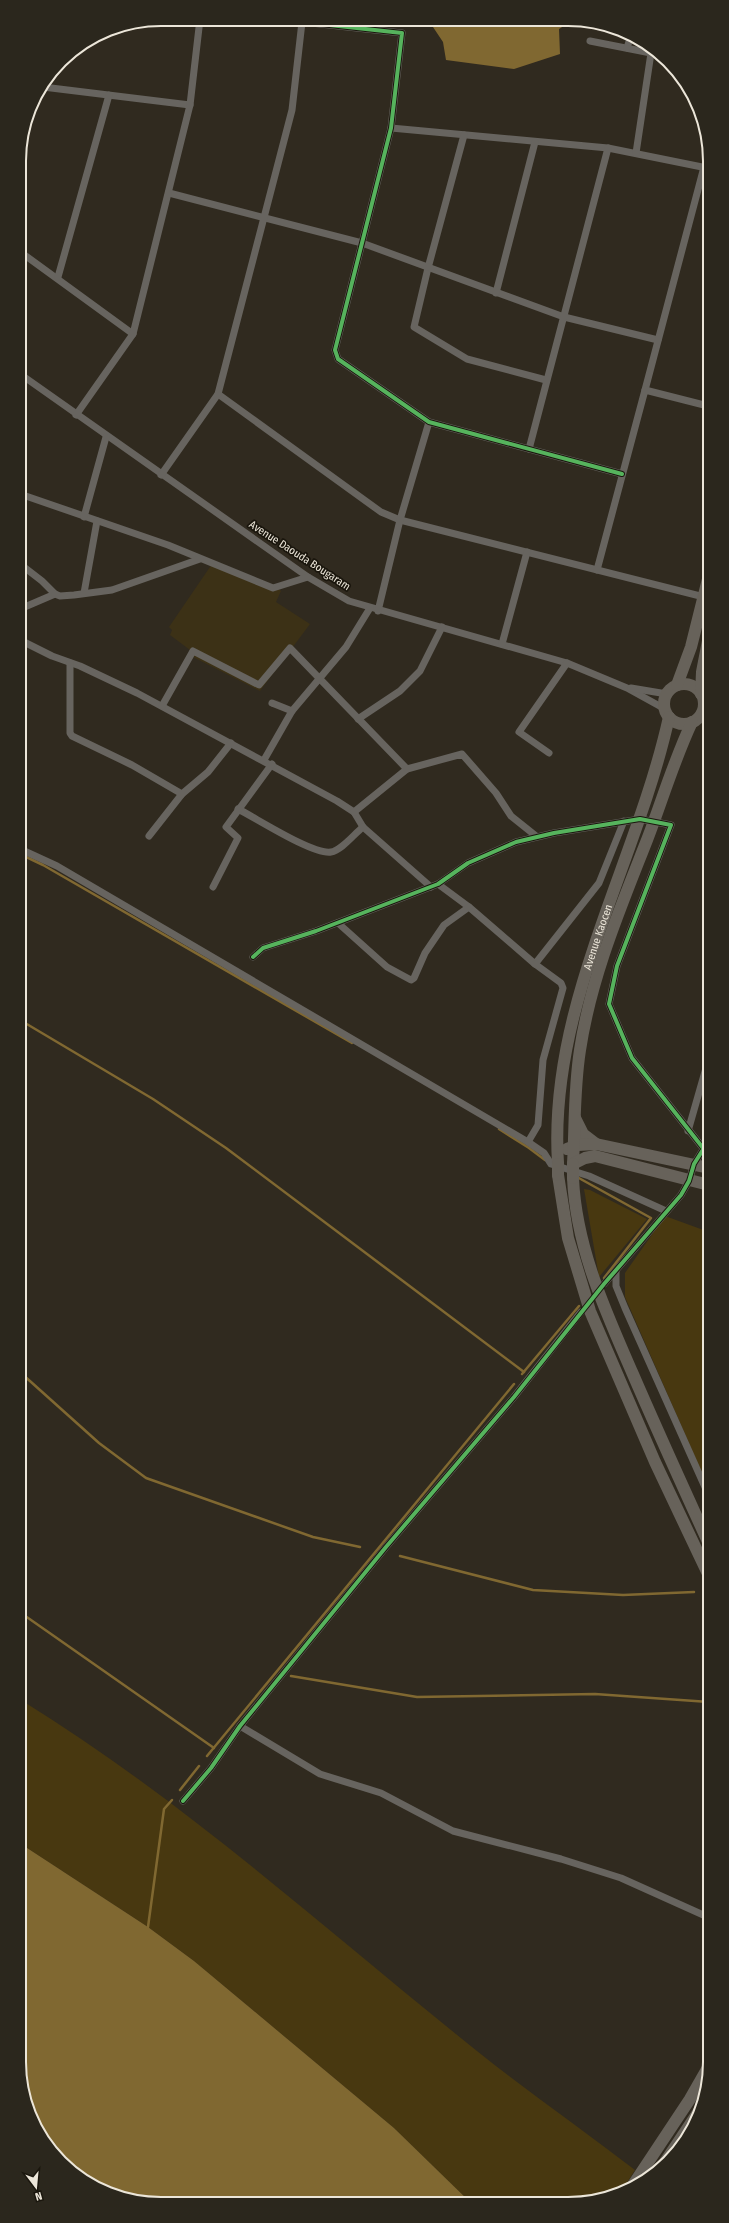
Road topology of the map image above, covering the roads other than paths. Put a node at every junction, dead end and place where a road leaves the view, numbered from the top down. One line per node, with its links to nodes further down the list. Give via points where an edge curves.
1 (199, 26): 11 (street)
2 (302, 26): 20 (street, via 292,110)
3 (335, 26): 12 (street, via 402,34)
4 (590, 41): 6 (street)
5 (629, 41): 6 (street)
6 (627, 48): 7 (street)
7 (647, 52)
8 (651, 55): 16 (street)
9 (48, 88): 10 (street)
10 (109, 95): 11 (street); 24 (street)
11 (190, 105): 19 (street)
12 (391, 128): 13 (street); 21 (street)
13 (464, 135): 14 (street); 23 (street)
14 (535, 142): 15 (street); 25 (street)
15 (608, 148): 16 (street); 26 (street)
16 (636, 153): 17 (street)
17 (703, 167)
18 (703, 179): 28 (street)
19 (169, 193): 20 (street); 27 (street)
20 (265, 218): 21 (street); 32 (street)
21 (362, 243): 23 (street); 35 (street, via 335,355)
22 (26, 256): 24 (street)
23 (428, 268): 25 (street); 30 (street, via 413,324 415,330 467,359)
24 (58, 278): 27 (street)
25 (496, 293): 26 (street)
26 (564, 316): 28 (street); 30 (street)
27 (133, 334): 34 (street)
28 (658, 340): 31 (street)
29 (26, 378): 34 (street, Avenue Daouda Bougaram)
30 (546, 380): 37 (street)
31 (645, 390): 33 (street); 38 (street)
32 (218, 394): 39 (street); 42 (street, via 381,512)
33 (703, 405)
34 (76, 415): 36 (street, Avenue Daouda Bougaram)
35 (429, 422): 37 (street); 42 (street)
36 (106, 437): 39 (street, Avenue Daouda Bougaram); 41 (street)
37 (529, 449): 38 (street)
38 (622, 474): 47 (street)
39 (161, 475): 48 (street, Avenue Daouda Bougaram)
40 (26, 496): 41 (street)
41 (84, 517): 43 (street)
42 (400, 520): 44 (street); 55 (street)
43 (97, 521): 45 (street, via 168,545); 49 (street)
44 (527, 552): 47 (street); 58 (street)
45 (200, 559): 48 (street, via 274,588); 49 (street, via 113,589)
46 (26, 569): 50 (street)
47 (597, 570): 51 (street)
48 (308, 577): 54 (street, Avenue Daouda Bougaram, via 349,601)
49 (84, 593): 50 (street, via 60,596)
50 (55, 594): 53 (street)
51 (703, 597)
52 (703, 601): 63 (highway, via 691,647)
53 (26, 606)
54 (370, 608): 55 (street, Avenue Daouda Bougaram); 62 (street, via 346,647)
55 (378, 611): 56 (street, Avenue Daouda Bougaram)
56 (442, 627): 58 (street, Avenue Daouda Bougaram); 73 (street, via 420,671 400,691)
57 (26, 644): 59 (street)
58 (502, 644): 60 (street, Avenue Daouda Bougaram)
59 (70, 663): 69 (street); 80 (street, via 72,736 132,765)
60 (567, 663): 65 (street, Avenue Daouda Bougaram); 76 (street, via 519,732)
61 (703, 667): 64 (highway)
62 (320, 678): 69 (street, via 290,648 259,685 193,651); 71 (street); 73 (street)
63 (677, 685): 66 (highway); 67 (highway, via 691,685)
64 (703, 686)
65 (627, 688): 66 (street, Avenue Daouda Bougaram); 72 (street, Avenue Daouda Bougaram)
66 (667, 694): 72 (highway)
67 (703, 699)
68 (272, 703): 71 (street)
69 (162, 706): 75 (street)
70 (703, 710): 74 (highway)
71 (292, 711): 77 (street)
72 (667, 713): 74 (highway, via 680,723); 83 (highway, Avenue Kaocen, via 661,752)
73 (358, 719): 79 (street)
74 (699, 720): 84 (highway, Avenue Kaocen, via 676,758)
75 (231, 743): 77 (street); 80 (street, via 208,772)
76 (549, 753)
77 (264, 760): 78 (street)
78 (272, 764): 81 (street); 82 (street)
79 (407, 769): 82 (street); 88 (street, via 462,754 496,793 511,816)
80 (182, 794): 87 (street)
81 (238, 809): 86 (street, via 296,841 326,852 335,850); 91 (street, via 226,827 238,838)
82 (354, 812): 86 (street)
83 (640, 819): 84 (street); 85 (street); 106 (highway, Avenue Kaocen, via 584,975 559,1096 556,1140)
84 (654, 820): 97 (highway, Avenue Kaocen, via 607,943 591,998 580,1049); 98 (street, via 671,825 617,966 609,1004 632,1058)
85 (624, 821): 88 (street); 95 (street, via 599,883)
86 (362, 827): 90 (street)
87 (148, 836)
88 (536, 836): 90 (street, via 516,842 468,864)
89 (26, 852): 99 (street, via 57,866)
90 (434, 885): 92 (street); 93 (street)
91 (213, 887)
92 (470, 906): 93 (street, via 444,925 411,980 387,967); 95 (street)
93 (338, 923): 94 (street, via 263,948)
94 (253, 957)
95 (535, 964): 99 (street, via 561,983 563,988 543,1060 538,1125)
96 (703, 1078): 98 (street)
97 (574, 1116): 100 (highway, via 583,1134); 101 (highway, Avenue Kaocen)
98 (688, 1131): 102 (street)
99 (528, 1142): 109 (street, via 544,1153 551,1164 589,1176)
100 (596, 1144): 101 (highway); 104 (highway)
101 (573, 1147): 103 (highway, Avenue Kaocen); 106 (highway, via 562,1153)
102 (703, 1148): 104 (street)
103 (573, 1164): 107 (highway, via 595,1156); 114 (highway, Avenue Kaocen, bridge, via 576,1210 584,1250 599,1296)
104 (694, 1164): 105 (highway); 107 (street)
105 (703, 1166)
106 (558, 1167): 115 (highway, Avenue Kaocen, via 568,1238 590,1312 655,1462)
107 (689, 1181): 108 (highway); 109 (street, via 681,1196)
108 (703, 1184)
109 (666, 1211): 110 (street)
110 (616, 1272): 111 (street); 113 (street, via 616,1286 624,1308)
111 (604, 1284)
112 (582, 1312): 116 (street)
113 (703, 1483)
114 (703, 1531)
115 (703, 1563)
116 (240, 1726): 117 (street, via 211,1768); 118 (street, via 320,1774 381,1793 453,1831 561,1859 621,1878)
117 (183, 1801)
118 (703, 1915)
119 (702, 2077): 120 (highway)
120 (639, 2176)

